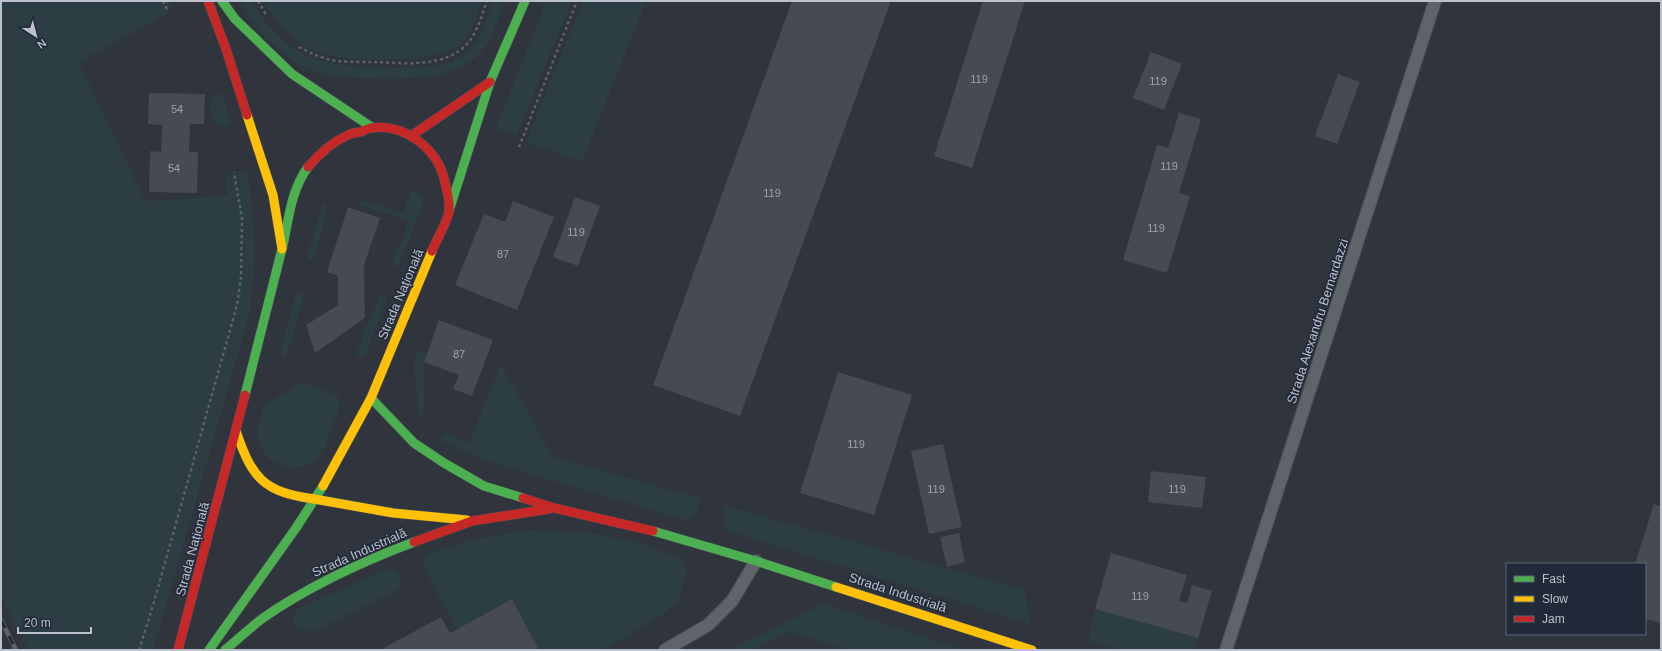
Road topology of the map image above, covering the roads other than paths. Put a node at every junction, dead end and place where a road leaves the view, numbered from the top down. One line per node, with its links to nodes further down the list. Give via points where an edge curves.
1 (208, 1): 9 (main road, Strada Națională, via 273,196)
2 (222, 1): 6 (main road, Strada Națională, via 235,18 292,74)
3 (525, 1): 5 (main road)
4 (1435, 1): 21 (lane, Strada Alexandru Bernardazzi)
5 (490, 82): 7 (main road); 8 (main road)
6 (373, 128): 7 (main road, Strada Națională, via 398,130); 9 (main road, Strada Națională, via 348,135 325,150 300,179 293,195)
7 (411, 136): 8 (main road, Strada Națională, via 423,144 438,162 447,190)
8 (449, 210): 10 (main road, Strada Națională)
9 (282, 251): 11 (main road, Strada Națională)
10 (370, 398): 12 (main road, Strada Națională, via 331,473); 13 (main road, Strada Industrială, via 414,443 444,463 484,486)
11 (236, 431): 12 (main road, via 244,455 259,480 285,494); 16 (main road, Strada Națională)
12 (314, 499): 14 (main road, Strada Industrială, via 393,513); 17 (main road, Strada Națională)
13 (554, 508): 14 (main road, Strada Industrială); 15 (main road, Strada Industrială, via 639,527)
14 (472, 521): 18 (main road, Strada Industrială, via 340,573 262,619)
15 (756, 561): 19 (lane, via 732,601 708,625); 20 (main road, Strada Industrială)
16 (178, 650)
17 (209, 650)
18 (225, 650)
19 (665, 650)
20 (1032, 650)
21 (1226, 650)

